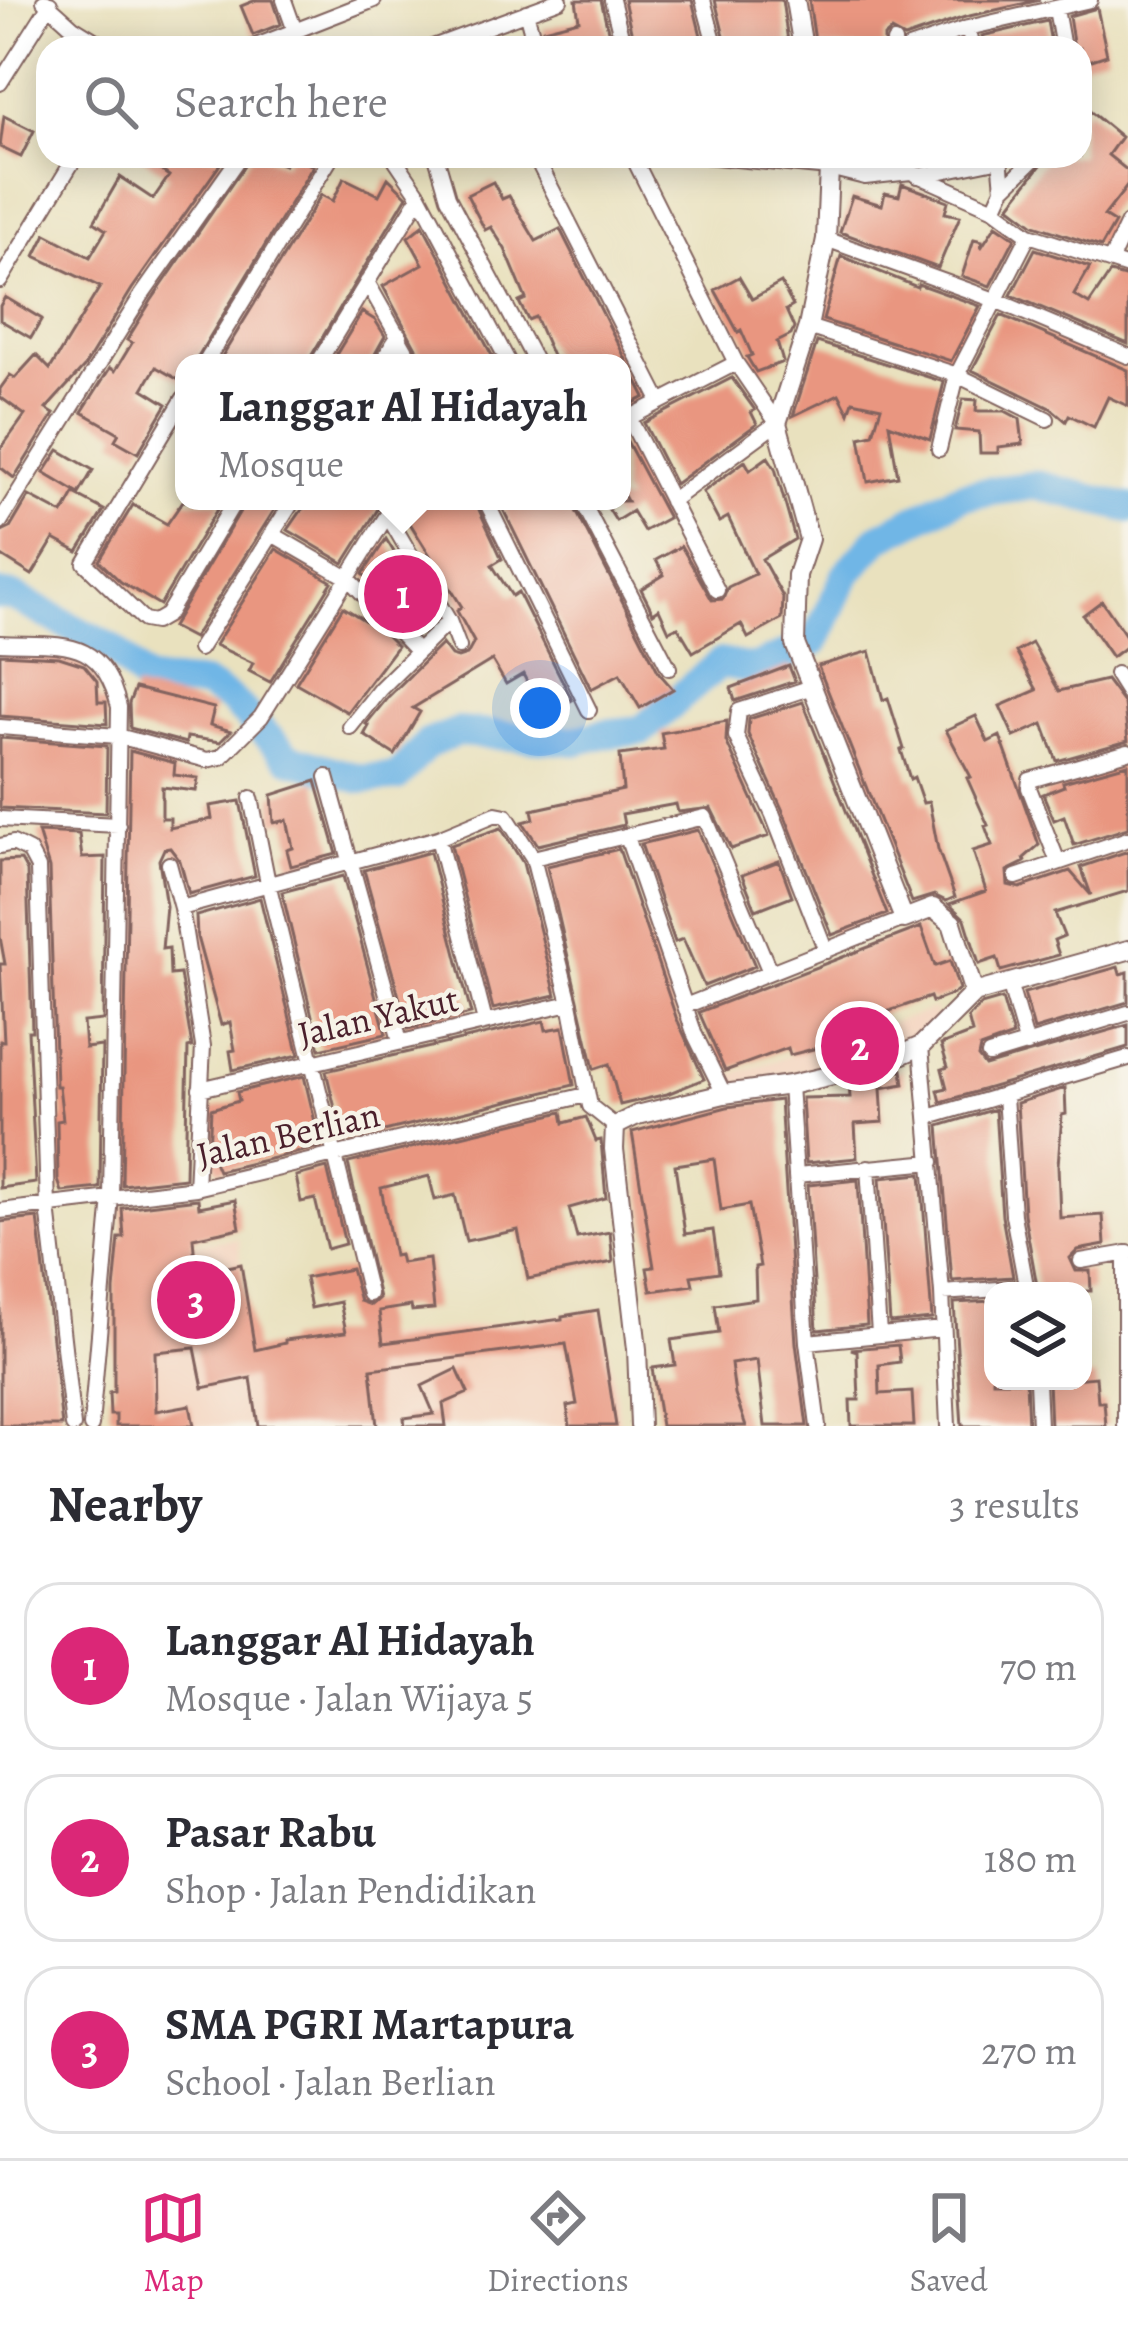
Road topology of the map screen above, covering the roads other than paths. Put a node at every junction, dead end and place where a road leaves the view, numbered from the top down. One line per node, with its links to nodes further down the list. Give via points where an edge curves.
1 (284, 0): 12 (street)
2 (374, 0): 12 (street)
3 (560, 0): 10 (street)
4 (612, 0): 17 (street)
5 (703, 0): 18 (street)
6 (795, 0): 19 (street)
7 (1090, 0): 9 (street)
8 (46, 2): 13 (street); 23 (street)
9 (1056, 9): 11 (street); 22 (street)
10 (526, 12): 15 (street); 16 (street)
11 (968, 28): 20 (street); 21 (street)
12 (295, 31): 14 (street)
13 (87, 36)
14 (282, 36)
15 (471, 36)
16 (533, 36)
17 (621, 36)
18 (713, 36)
19 (801, 36)
20 (937, 36)
21 (970, 36)
22 (1061, 36)
23 (0, 83)
24 (69, 168): 44 (street)
25 (232, 168): 71 (street)
26 (325, 168): 49 (street)
27 (401, 168): 37 (street)
28 (440, 168): 54 (street)
29 (541, 168): 58 (street)
30 (638, 168): 56 (street)
31 (827, 168): 41 (street)
32 (843, 168): 33 (street, via 866,177)
33 (912, 168): 38 (street)
34 (1002, 168): 36 (street)
35 (1025, 168): 36 (street)
36 (1003, 189): 38 (street)
37 (420, 196): 45 (street); 53 (street)
38 (994, 209): 40 (street)
39 (1128, 223): 42 (street)
40 (1028, 235): 42 (street); 46 (street)
41 (826, 239): 46 (street); 47 (street)
42 (1111, 259): 43 (street)
43 (1128, 267)
44 (1, 279)
45 (367, 282): 48 (street); 50 (street)
46 (995, 300): 55 (street); 57 (street)
47 (808, 327): 57 (street); 62 (street)
48 (398, 335): 51 (street); 52 (street)
49 (211, 354)
50 (323, 354)
51 (386, 354)
52 (408, 354)
53 (504, 354)
54 (531, 354)
55 (1128, 356)
56 (736, 363): 58 (street); 62 (street)
57 (957, 375): 61 (street); 64 (street)
58 (660, 401): 60 (street)
59 (175, 413): 66 (street, via 85,563 155,622)
60 (631, 417)
61 (1047, 419)
62 (777, 423): 65 (street); 83 (street, via 809,538 797,575 797,650)
63 (631, 430): 65 (street)
64 (939, 449)
65 (671, 500): 75 (street)
66 (230, 510)
67 (287, 510): 73 (street)
68 (392, 510): 72 (street)
69 (490, 510): 85 (street)
70 (587, 510): 81 (street)
71 (2, 514)
72 (388, 516): 74 (street); 76 (street)
73 (272, 535): 74 (street); 79 (street)
74 (348, 578): 80 (street); 88 (street, via 260,717 221,757)
75 (717, 590)
76 (448, 621): 78 (street); 80 (street)
77 (0, 643): 88 (street, via 80,646 95,657 115,687)
78 (459, 647)
79 (199, 650)
80 (416, 650): 87 (street)
81 (670, 668)
82 (1116, 674): 84 (street)
83 (812, 687): 105 (street); 107 (street, via 740,711 736,736)
84 (1128, 693)
85 (589, 710)
86 (0, 727): 88 (street)
87 (350, 727)
88 (118, 736): 93 (street)
89 (1128, 752): 100 (street, via 1030,780)
90 (327, 777): 99 (street)
91 (251, 798): 103 (street)
92 (0, 819): 93 (street)
93 (118, 825): 133 (street)
94 (627, 837): 98 (street); 108 (street, via 705,817); 112 (street)
95 (438, 838): 98 (street, via 506,816); 99 (street); 114 (street)
96 (1128, 838): 100 (street)
97 (0, 846): 134 (street, via 29,851 38,868)
98 (533, 859): 111 (street)
99 (352, 860): 103 (street); 115 (street)
100 (1058, 862): 102 (street)
101 (170, 864): 104 (street)
102 (1016, 877)
103 (268, 883): 104 (street); 120 (street)
104 (181, 908): 122 (street, via 203,1046)
105 (904, 919): 107 (street); 110 (street, via 933,908 952,923)
106 (1128, 950): 109 (street)
107 (826, 951): 108 (street)
108 (770, 972): 112 (street)
109 (1010, 986): 110 (street); 116 (street)
110 (974, 993): 117 (street)
111 (570, 1003): 114 (street, Jalan Yakut); 124 (street)
112 (685, 1006): 123 (street)
113 (1128, 1013): 116 (street)
114 (484, 1022): 115 (street, Jalan Yakut)
115 (400, 1041): 120 (street, Jalan Yakut)
116 (1027, 1045): 118 (street)
117 (921, 1046): 121 (street); 126 (street)
118 (988, 1055)
119 (1128, 1058): 125 (street)
120 (311, 1064): 122 (street, Jalan Yakut); 128 (street)
121 (790, 1085): 123 (street); 131 (street)
122 (200, 1088): 132 (street)
123 (724, 1094): 127 (street)
124 (586, 1095): 127 (street); 128 (street, Jalan Berlian)
125 (1005, 1096): 126 (street); 138 (street)
126 (929, 1117): 129 (street)
127 (615, 1126): 148 (street)
128 (335, 1155): 132 (street, Jalan Berlian); 141 (street)
129 (932, 1162): 130 (street); 140 (street)
130 (868, 1167): 131 (street); 143 (street)
131 (796, 1175): 144 (street)
132 (196, 1188): 133 (street, Jalan Berlian)
133 (111, 1197): 134 (street, Jalan Berlian); 147 (street)
134 (48, 1207): 135 (street, Jalan Berlian); 146 (street)
135 (0, 1211)
136 (1127, 1253): 137 (street); 152 (street)
137 (1081, 1261)
138 (1026, 1282)
139 (984, 1291): 140 (street)
140 (942, 1293): 142 (street)
141 (369, 1294)
142 (943, 1330): 143 (street); 150 (street)
143 (879, 1334): 144 (street)
144 (808, 1342): 149 (street)
145 (1038, 1390): 151 (street)
146 (74, 1426)
147 (91, 1426)
148 (640, 1426)
149 (818, 1426)
150 (948, 1426)
151 (1040, 1426)
152 (1125, 1426)

